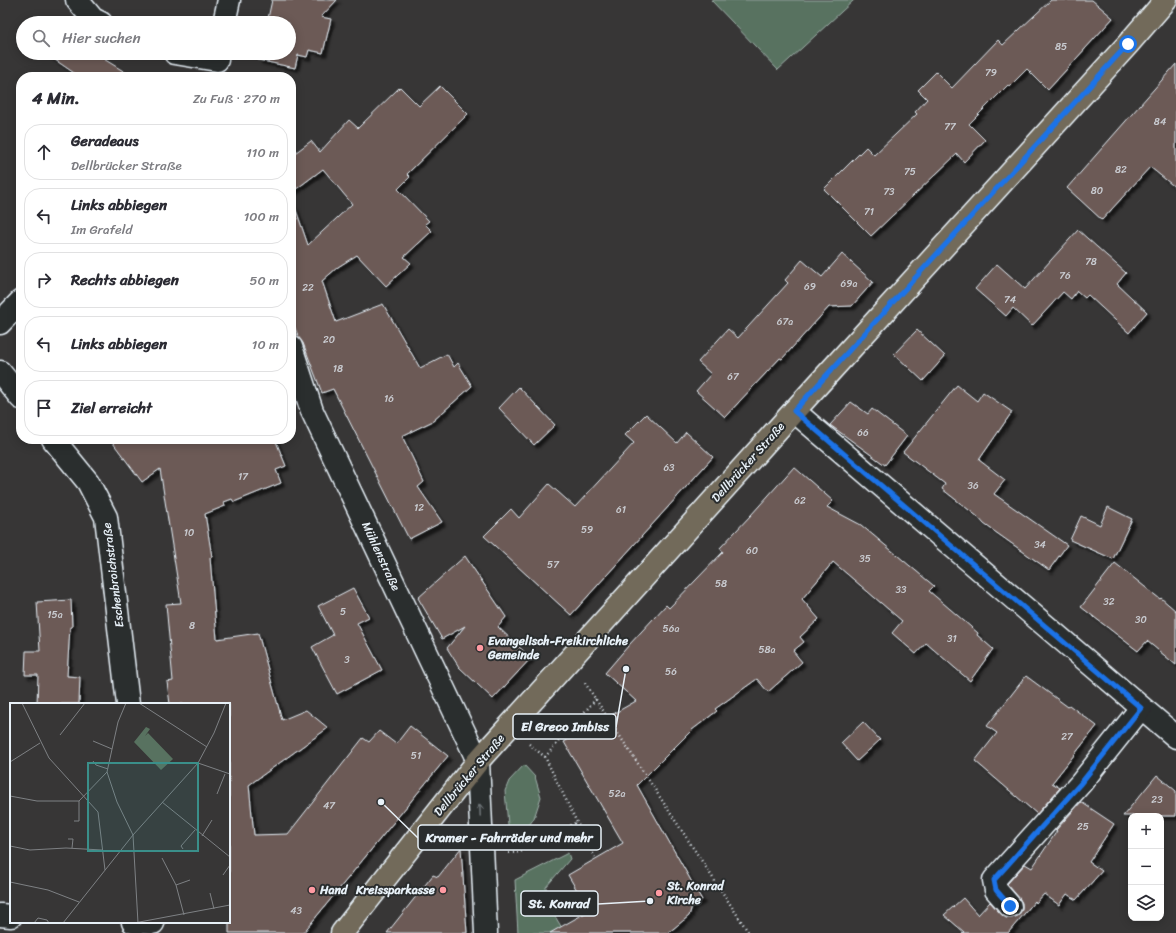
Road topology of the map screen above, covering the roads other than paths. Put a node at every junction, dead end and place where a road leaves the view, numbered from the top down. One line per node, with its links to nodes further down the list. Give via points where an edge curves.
1 (77, 0): 4 (street)
2 (229, 0): 5 (street)
3 (1166, 0): 13 (main road, Dellbrücker Straße)
4 (90, 16)
5 (226, 16)
6 (204, 60): 7 (street)
7 (216, 63)
8 (16, 306): 9 (street)
9 (0, 323)
10 (296, 362): 18 (street, Mühlenstraße, via 312,411)
11 (0, 372): 12 (street)
12 (16, 392)
13 (794, 411): 16 (street); 18 (main road, Dellbrücker Straße)
14 (58, 444): 15 (street, Eschenbroichstraße, via 88,482 106,517)
15 (128, 703)
16 (1141, 708): 17 (street); 19 (street, via 1081,783 994,880 996,890)
17 (1176, 737)
18 (478, 761): 22 (main road, Dellbrücker Straße); 23 (street, one-way to 18)
19 (1010, 906)
20 (0, 915): 21 (street)
21 (10, 916)
22 (342, 933)
23 (486, 933)

